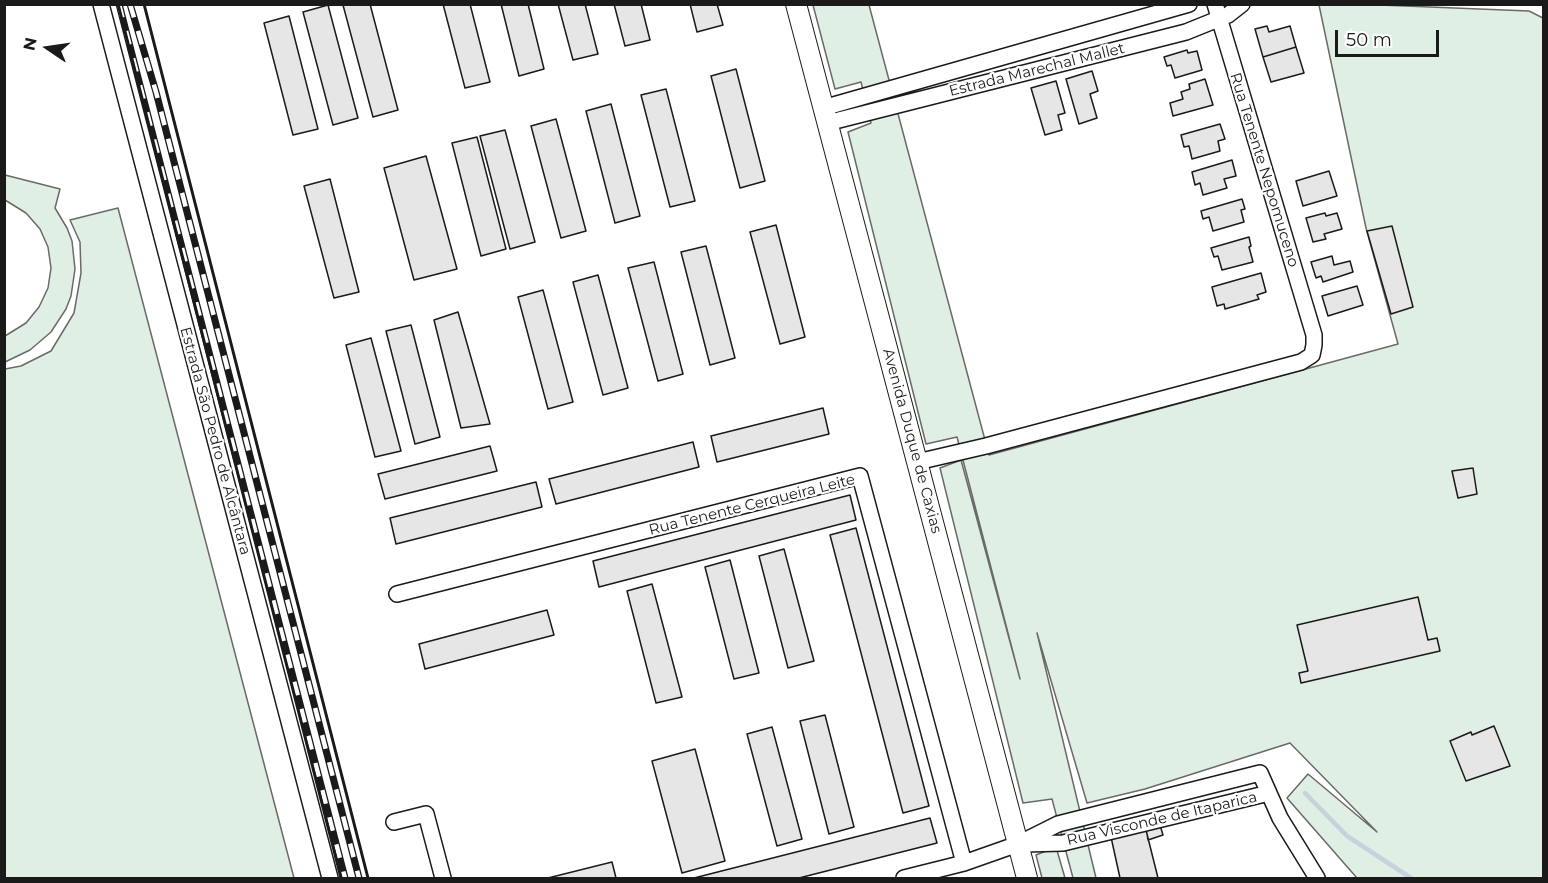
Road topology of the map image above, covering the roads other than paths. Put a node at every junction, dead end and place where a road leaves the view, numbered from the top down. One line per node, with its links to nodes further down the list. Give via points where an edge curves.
1 (101, 4): 15 (street, Estrada São Pedro de Alcântara)
2 (796, 4): 8 (main road, Avenida Duque de Caxias)
3 (1189, 4): 6 (street, Estrada Marechal Mallet)
4 (1242, 4): 5 (street, Estrada Marechal Mallet, via 1228,15)
5 (1217, 12): 7 (street, Estrada Marechal Mallet, via 1186,32); 9 (street, Rua Tenente Nepomuceno, via 1314,335 1312,355 1301,362)
6 (1046, 45): 7 (street); 8 (street, Estrada Marechal Mallet)
7 (1050, 67): 8 (street, Estrada Marechal Mallet)
8 (825, 116): 9 (main road, Avenida Duque de Caxias)
9 (917, 462): 13 (main road, Avenida Duque de Caxias)
10 (397, 594): 14 (street, Rua Tenente Cerqueira Leite, via 860,476)
11 (1269, 793): 13 (street, Rua Visconde de Itaparica, via 1064,843); 13 (street, Rua Visconde de Itaparica, via 1260,773 1059,824); 19 (street)
12 (394, 822): 16 (street, via 426,814)
13 (1018, 844): 14 (street, Rua Visconde de Itaparica); 18 (main road, Avenida Duque de Caxias)
14 (964, 863): 17 (street, Rua Visconde de Itaparica)
15 (330, 879)
16 (443, 879)
17 (904, 879)
18 (1027, 879)
19 (1317, 879)

